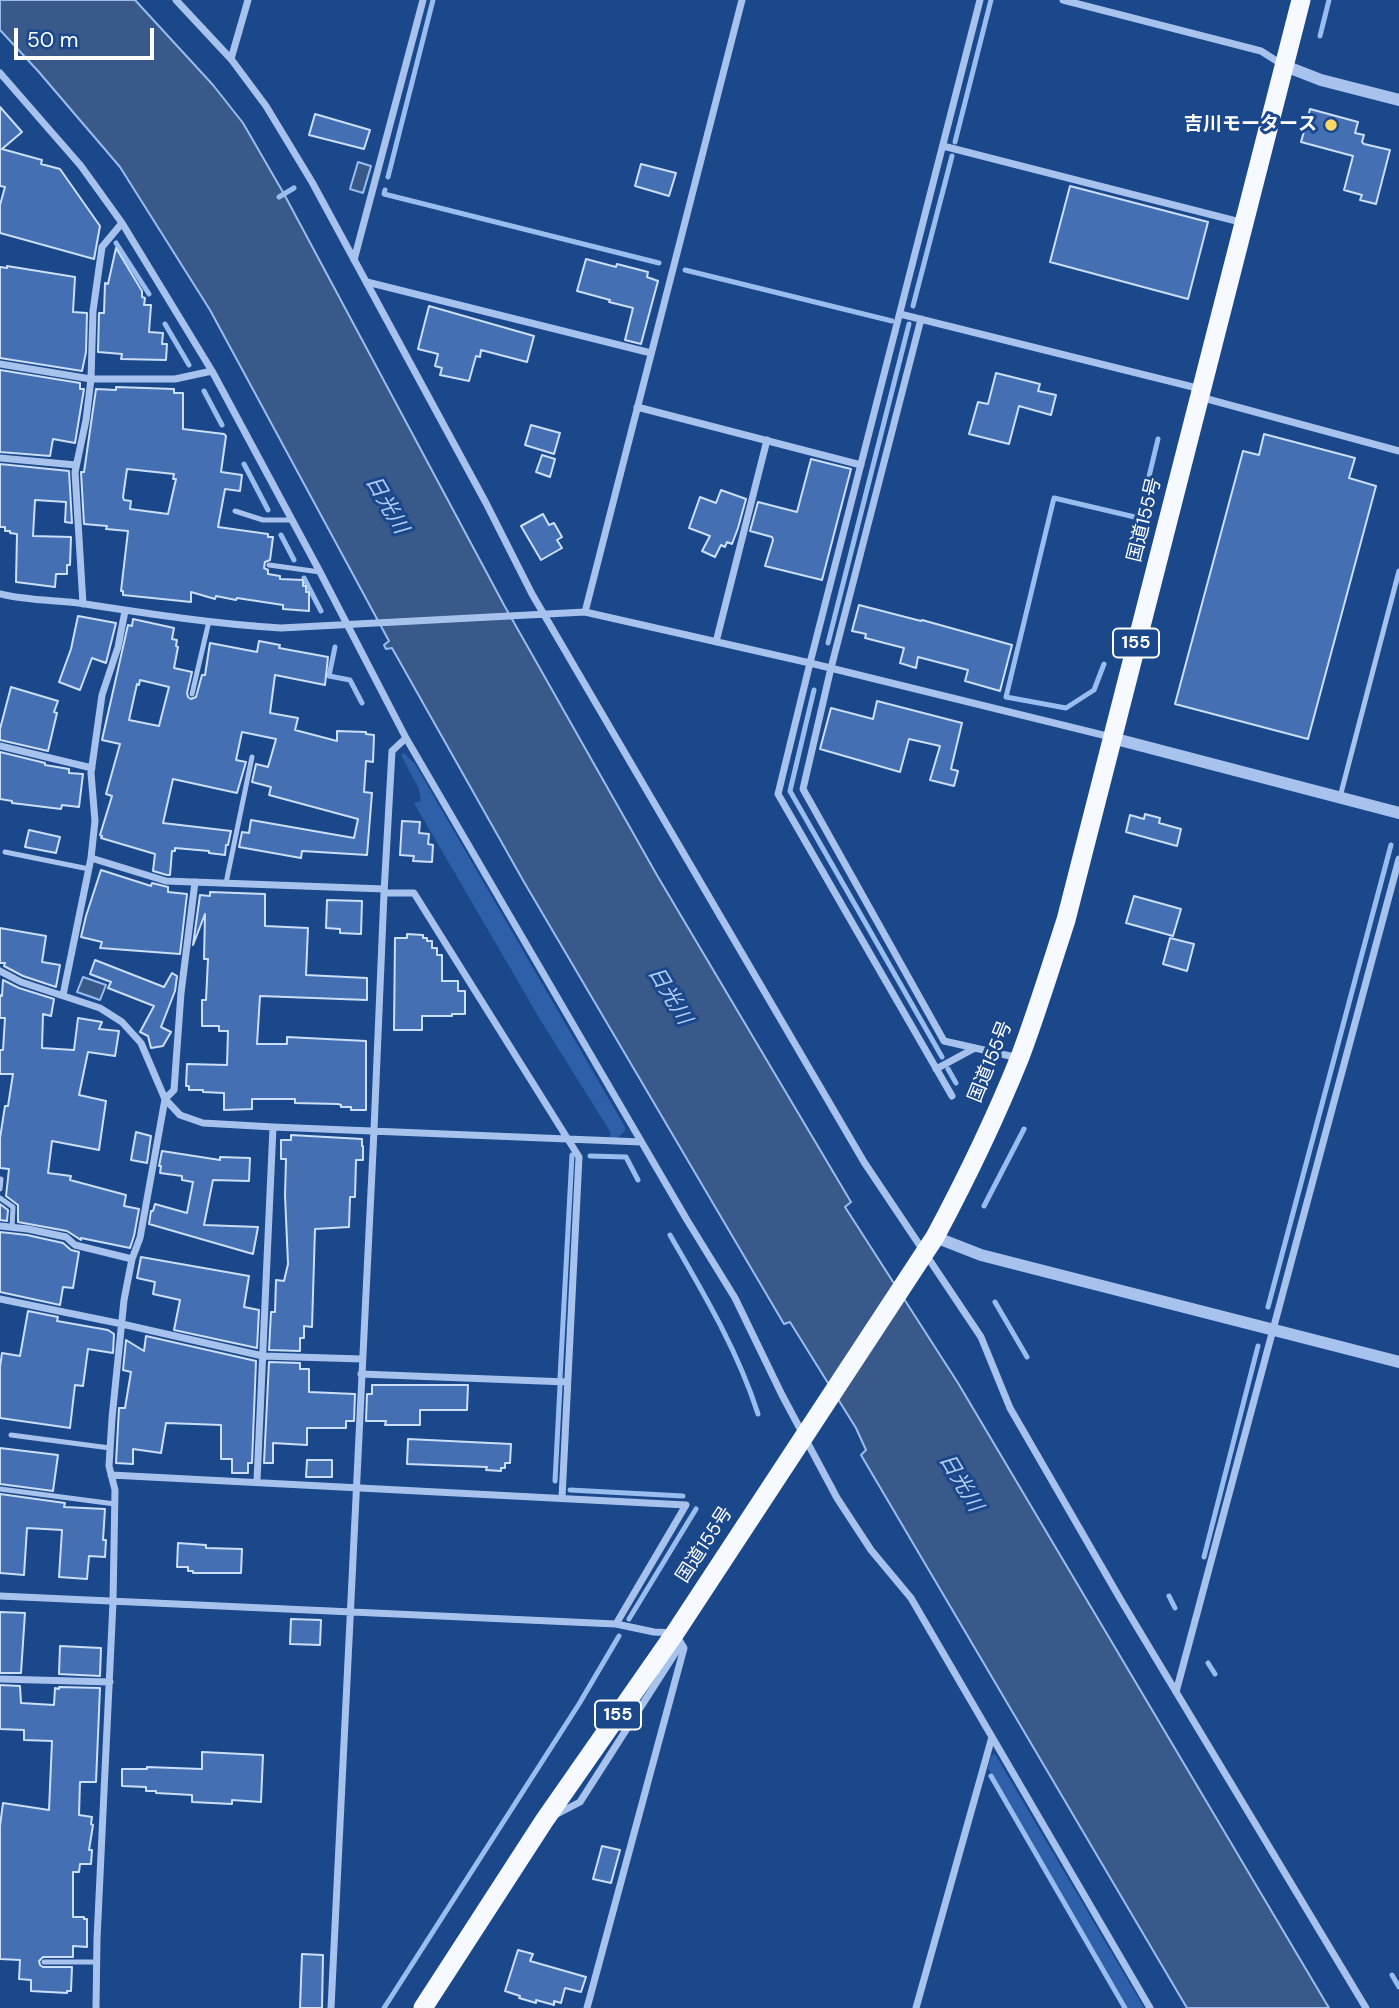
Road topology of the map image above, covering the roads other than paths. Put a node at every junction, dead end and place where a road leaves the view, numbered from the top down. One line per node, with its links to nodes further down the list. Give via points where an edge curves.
1 (176, 0): 8 (street)
2 (248, 0): 8 (street)
3 (423, 0): 15 (street)
4 (742, 0): 19 (street)
5 (980, 0): 12 (street)
6 (1063, 0): 9 (street, via 1261,51)
7 (1301, 0): 9 (highway, 国道155号 / 155)
8 (231, 59): 15 (street, via 266,106)
9 (1285, 66): 11 (street); 14 (highway, 国道155号 / 155)
10 (0, 73): 13 (street, via 81,166)
11 (1399, 100)
12 (943, 146): 14 (street); 17 (street)
13 (122, 223): 21 (street); 22 (street, via 102,247 93,312)
14 (1244, 223): 23 (highway, 国道155号 / 155)
15 (354, 260): 16 (street)
16 (367, 282): 19 (street); 39 (street)
17 (900, 314): 18 (street); 29 (street)
18 (921, 319): 23 (street); 44 (street)
19 (651, 353): 24 (street)
20 (0, 364): 22 (street)
21 (212, 371): 22 (street, via 175,379); 31 (street)
22 (91, 379): 28 (street)
23 (1201, 393): 26 (street); 46 (highway, 国道155号 / 155)
24 (637, 407): 25 (street); 38 (street)
25 (767, 440): 29 (street); 42 (street)
26 (1399, 451)
27 (0, 458): 28 (street)
28 (76, 465): 36 (street)
29 (861, 465): 43 (street)
30 (235, 511): 31 (lane, via 263,520)
31 (291, 520): 34 (street)
32 (268, 565): 34 (lane)
33 (1399, 571): 51 (lane)
34 (320, 572): 41 (street)
35 (0, 594): 36 (street)
36 (83, 604): 37 (street)
37 (125, 611): 40 (street); 50 (street, via 102,695)
38 (585, 612): 39 (street); 42 (street)
39 (542, 615): 41 (street); 76 (street, via 864,1162)
40 (208, 621): 41 (street, via 281,628); 45 (lane)
41 (347, 625): 47 (street)
42 (716, 642): 43 (street)
43 (810, 663): 44 (street); 64 (street, via 778,794)
44 (831, 668): 46 (street); 62 (street, via 803,789 944,1041)
45 (192, 694)
46 (1112, 737): 51 (street); 63 (highway, 国道155号 / 155, via 1066,920)
47 (406, 738): 59 (street, via 392,751); 70 (street)
48 (0, 746): 50 (street)
49 (252, 757): 58 (lane)
50 (92, 768): 54 (street, via 95,821)
51 (1340, 797): 52 (street)
52 (1399, 813)
53 (5, 852): 56 (lane)
54 (91, 858): 56 (street); 57 (street, via 166,881)
55 (1399, 859): 80 (street)
56 (89, 869): 61 (street)
57 (195, 882): 58 (street); 66 (street, via 174,1090)
58 (226, 883): 59 (street)
59 (384, 891): 68 (street); 69 (street, via 414,893)
60 (0, 971): 61 (street)
61 (63, 995): 66 (street, via 100,1008 122,1022 141,1043)
62 (975, 1048): 63 (street); 64 (street)
63 (1019, 1058): 76 (highway, 国道155号 / 155, via 969,1173)
64 (936, 1069): 65 (street)
65 (952, 1096)
66 (165, 1099): 67 (street, via 180,1115 203,1123); 77 (street)
67 (273, 1127): 68 (street); 81 (street)
68 (374, 1130): 69 (street); 82 (street)
69 (568, 1138): 70 (street); 85 (street, via 579,1157)
70 (641, 1142): 86 (street)
71 (1, 1179): 72 (lane)
72 (0, 1189)
73 (0, 1198): 75 (lane, via 13,1207)
74 (0, 1226): 75 (street)
75 (12, 1227): 77 (street, via 66,1237 75,1245)
76 (925, 1251): 80 (street, via 981,1255); 86 (highway, 国道155号 / 155); 102 (street, via 981,1337 1010,1408)
77 (132, 1259): 79 (street)
78 (0, 1299): 79 (street)
79 (122, 1324): 81 (street); 88 (street)
80 (1273, 1330): 83 (street); 102 (street)
81 (263, 1356): 82 (street); 90 (street)
82 (362, 1359): 84 (street)
83 (1399, 1362)
84 (361, 1374): 85 (street); 91 (street)
85 (568, 1382): 93 (street)
86 (808, 1429): 99 (highway, 国道155号 / 155); 103 (street, via 837,1498 871,1550 911,1598)
87 (11, 1435): 88 (lane)
88 (110, 1448): 89 (street)
89 (111, 1475): 90 (street); 94 (street)
90 (257, 1481): 91 (street)
91 (355, 1486): 93 (street); 97 (street)
92 (0, 1489): 94 (lane)
93 (562, 1498): 98 (street, via 686,1505)
94 (115, 1503): 96 (street)
95 (0, 1596): 96 (street)
96 (113, 1602): 97 (street); 101 (street)
97 (350, 1612): 98 (street); 107 (street)
98 (616, 1624): 99 (street)
99 (678, 1639): 108 (highway, 国道155号 / 155, via 544,1821); 109 (street, via 684,1648)
100 (0, 1679): 101 (street)
101 (110, 1682): 105 (street)
102 (1176, 1692): 112 (street)
103 (992, 1737): 110 (street); 111 (street)
104 (44, 1962): 105 (lane)
105 (97, 1962): 106 (street)
106 (96, 2008)
107 (331, 2008)
108 (423, 2008)
109 (587, 2008)
110 (916, 2008)
111 (1150, 2008)
112 (1366, 2008)

